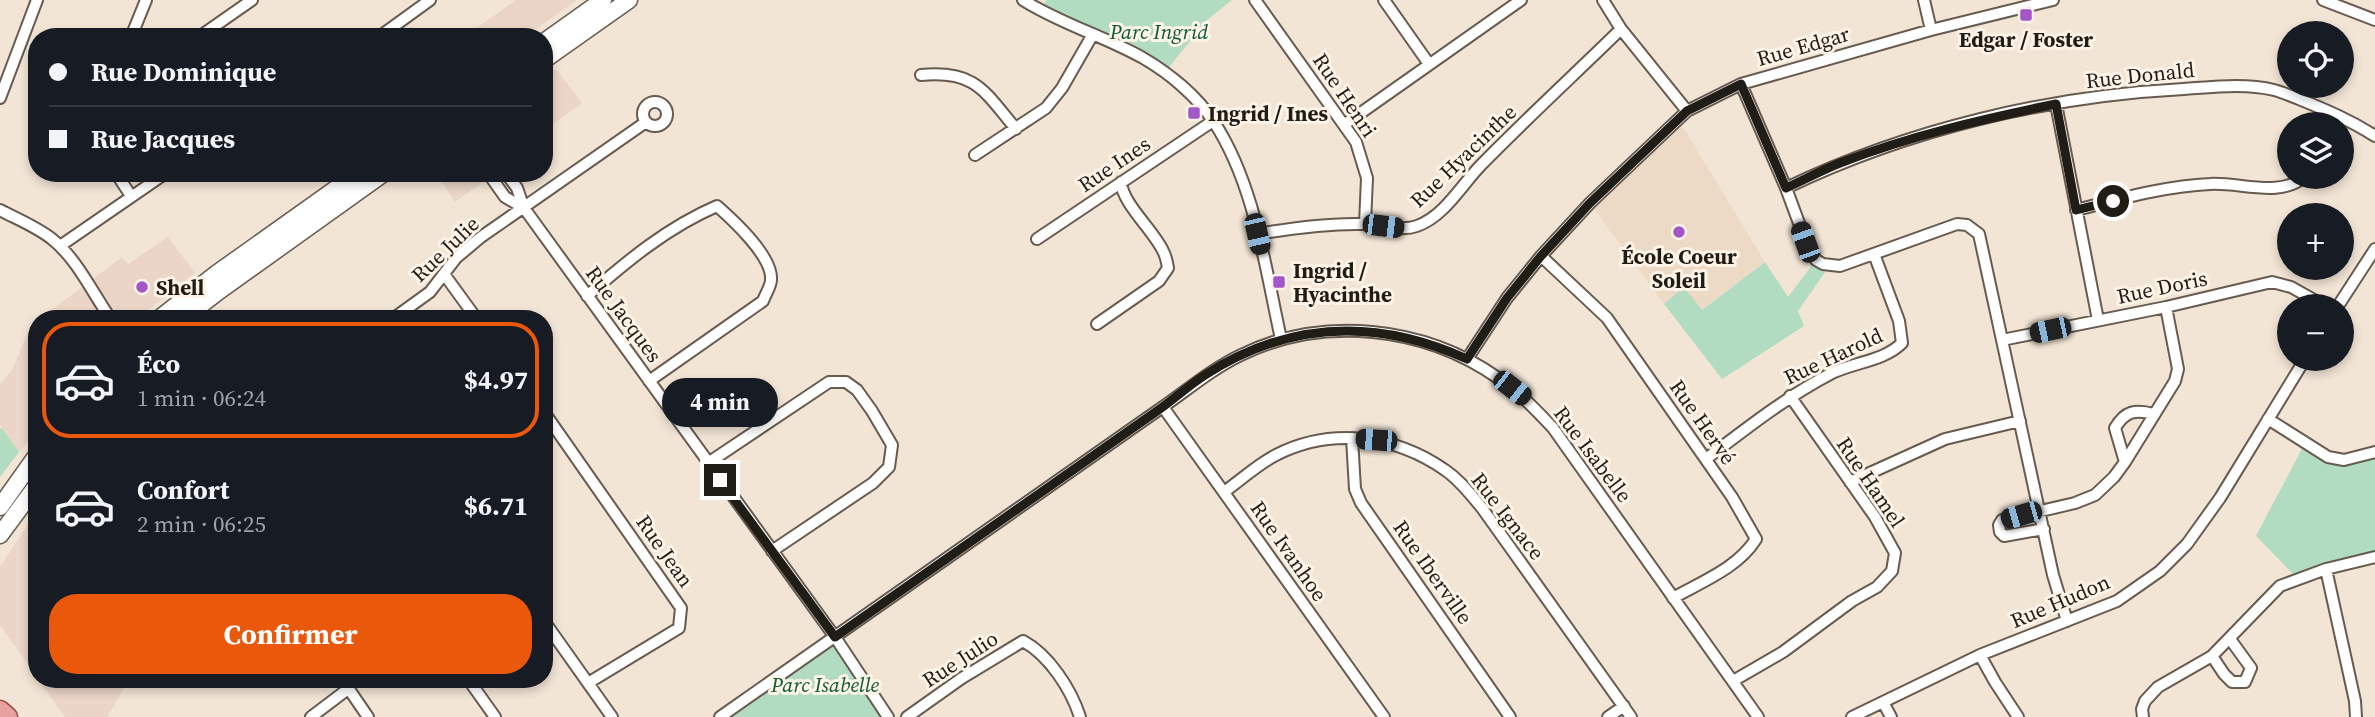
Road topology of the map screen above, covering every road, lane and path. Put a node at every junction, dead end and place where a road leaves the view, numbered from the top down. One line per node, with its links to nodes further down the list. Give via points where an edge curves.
1 (37, 0): 31 (street)
2 (146, 0): 20 (street)
3 (252, 0): 21 (street)
4 (430, 0): 22 (street)
5 (603, 0): 26 (main road)
6 (629, 0): 27 (main road)
7 (1023, 0): 18 (street)
8 (1046, 0): 18 (street)
9 (1255, 0): 37 (street, Rue Henri)
10 (1384, 0): 28 (street)
11 (1521, 0): 17 (street)
12 (1603, 0): 23 (street)
13 (1924, 0): 24 (street)
14 (2053, 0): 16 (street, Rue Edgar)
15 (2323, 0): 19 (street)
16 (2037, 2): 24 (street, Rue Edgar)
17 (1506, 4): 28 (street)
18 (1041, 11): 25 (street)
19 (2375, 20)
20 (135, 28)
21 (213, 28)
22 (391, 28)
23 (1621, 29): 33 (street); 55 (street, Rue Hyacinthe, via 1426,222 1401,228)
24 (1931, 30): 30 (street, Rue Edgar)
25 (1093, 34): 35 (street, via 1143,58 1182,85); 39 (street, via 1046,108)
26 (553, 36)
27 (553, 54)
28 (1429, 64): 37 (street)
29 (921, 75): 39 (street, via 969,78)
30 (1741, 84): 33 (street, Rue Edgar); 49 (street)
31 (0, 97)
32 (2056, 104): 34 (street, Rue Donald, via 2132,92 2233,86 2274,90); 49 (street, Rue Donald, via 1903,141); 54 (street)
33 (1687, 111): 61 (street, Rue Edgar)
34 (2324, 112)
35 (1213, 121): 48 (street, Rue Ines); 56 (street, via 1242,178)
36 (646, 122): 52 (street, Rue Julie)
37 (1345, 124): 55 (street, Rue Henri, via 1367,178)
38 (2354, 126): 40 (street, Rue Donald)
39 (1016, 129): 41 (street)
40 (2375, 136)
41 (975, 155)
42 (122, 182): 51 (street)
43 (152, 182): 51 (street)
44 (345, 182): 68 (main road)
45 (371, 182): 69 (main road)
46 (494, 182): 52 (street, Rue Jacques, via 505,197)
47 (513, 182): 52 (street, Rue Jacques)
48 (1121, 183): 57 (street, Rue Ines); 73 (street, via 1163,250 1168,268 1159,281)
49 (1786, 188): 60 (street, via 1816,260 1840,266)
50 (2277, 188): 54 (street, via 2210,184)
51 (131, 196): 58 (street)
52 (524, 208): 62 (street, Rue Julie, via 481,237); 65 (street, Rue Jacques)
53 (0, 210): 58 (street)
54 (2076, 210): 72 (street)
55 (1365, 224): 56 (street, Rue Hyacinthe)
56 (1257, 234): 74 (street)
57 (1037, 239)
58 (60, 246): 67 (street)
59 (2375, 249): 64 (street)
60 (1874, 254): 75 (street, via 1967,225 1979,234); 79 (street, Rue Harold, via 1899,321 1902,343 1894,351 1836,372)
61 (1541, 256): 76 (street, Rue Edgar); 87 (street, Rue Hervé, via 1607,318)
62 (444, 274): 70 (street, Rue Julie, via 430,292); 71 (street)
63 (2304, 294): 66 (street, Rue Doris, via 2272,282)
64 (2345, 294)
65 (587, 296): 78 (street, Rue Jacques); 78 (street, via 690,218 717,206 757,248 771,281 763,301)
66 (2166, 307): 72 (street, Rue Doris); 81 (street, via 2178,369)
67 (105, 310)
68 (170, 310)
69 (194, 310)
70 (405, 310)
71 (470, 310)
72 (2098, 320): 75 (street, Rue Doris)
73 (1097, 324)
74 (1281, 339): 76 (street, Rue Isabelle, via 1335,331 1379,332 1418,340); 80 (street, Rue Isabelle, via 1204,376)
75 (2002, 340): 83 (street)
76 (1467, 359): 101 (street, Rue Isabelle, via 1498,377 1553,428)
77 (2298, 371): 82 (street, Rue Hudon)
78 (649, 381): 89 (street, Rue Jacques)
79 (1790, 396): 87 (street, Rue Harold); 91 (street, Rue Hamel)
80 (1163, 407): 92 (street, Rue Ivanhoe); 104 (street, Rue Isabelle)
81 (2154, 414): 88 (street); 88 (street, via 2131,412 2123,415 2115,428)
82 (2268, 419): 86 (street, via 2328,457 2344,460); 102 (street, Rue Hudon, via 2187,544 2160,571 2117,601)
83 (2020, 421): 91 (street, via 1945,439); 95 (street)
84 (553, 425): 109 (street, Rue Jean, via 681,608 679,628)
85 (1352, 438): 92 (street, Rue Ignace, via 1308,441 1274,456); 114 (street, Rue Ignace, via 1404,447 1461,484); 126 (street, Rue Iberville, via 1355,489 1361,503)
86 (2375, 452)
87 (1706, 459): 101 (street, Rue Hervé, via 1755,539 1730,566)
88 (2125, 462): 95 (street, via 2095,495)
89 (708, 463): 98 (street, Rue Jacques); 98 (street, via 829,382 846,382 857,390 892,445 889,467 873,483)
90 (28, 468): 94 (main road)
91 (1850, 482): 108 (street, Rue Hamel, via 1895,553 1892,571 1877,587)
92 (1224, 492): 125 (street, Rue Ivanhoe)
93 (28, 497): 97 (main road)
94 (0, 507)
95 (2039, 510): 96 (street); 96 (street, via 2002,520 2000,532 2004,536)
96 (2044, 529): 102 (street)
97 (0, 535)
98 (772, 551): 104 (street, Rue Jacques)
99 (2375, 557): 100 (street)
100 (2326, 569): 105 (street, via 2280,586); 134 (street)
101 (1673, 598): 108 (street, Rue Isabelle)
102 (2067, 621): 106 (street, Rue Hudon)
103 (553, 634): 109 (street)
104 (835, 637): 121 (street, Rue Isabelle); 122 (street, Rue Jacques)
105 (2230, 639): 107 (street); 107 (street, via 2251,668 2245,682 2232,682)
106 (1980, 655): 113 (street, Rue Hudon); 132 (street)
107 (2212, 656): 133 (street, via 2158,687 2145,701)
108 (1733, 681): 129 (street, Rue Isabelle)
109 (588, 683): 120 (street)
110 (341, 688): 117 (street)
111 (348, 688): 118 (street)
112 (474, 688): 119 (street)
113 (1883, 702): 130 (street, Rue Hudon); 131 (street)
114 (1624, 706): 127 (street); 128 (street, Rue Ignace)
115 (0, 710): 116 (main road)
116 (8, 717)
117 (311, 717)
118 (368, 717)
119 (495, 717)
120 (612, 717)
121 (720, 717)
122 (888, 717)
123 (907, 717): 124 (street, Rue Julio, via 1023,641 1054,668)
124 (1080, 717)
125 (1384, 717)
126 (1510, 717)
127 (1608, 717)
128 (1632, 717)
129 (1758, 717)
130 (1852, 717)
131 (1891, 717)
132 (2018, 717)
133 (2143, 717)
134 (2356, 717)

